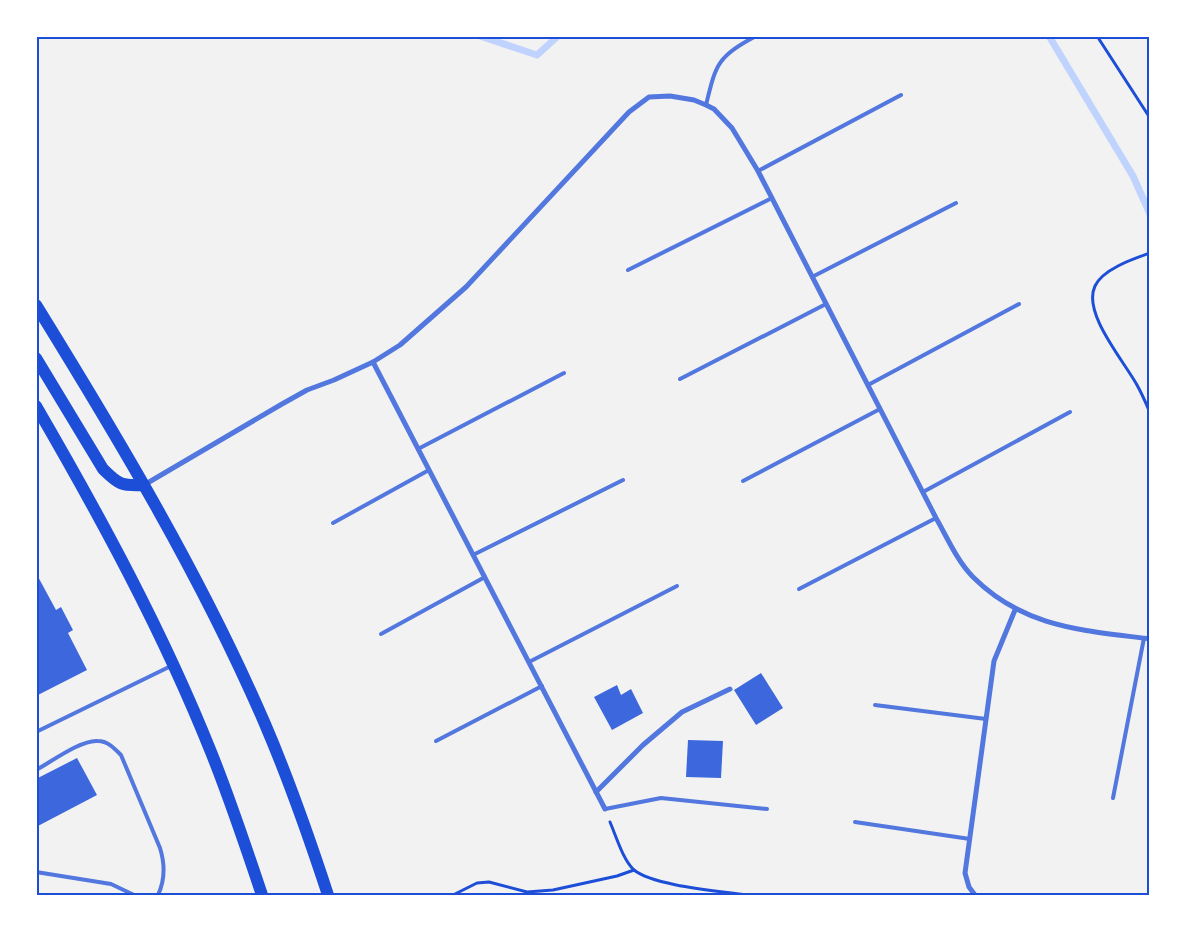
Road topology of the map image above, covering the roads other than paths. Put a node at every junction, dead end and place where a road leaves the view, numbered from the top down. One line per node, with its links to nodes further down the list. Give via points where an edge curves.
1 (756, 36): 3 (lane, via 722,58 714,73)
2 (901, 95): 4 (lane)
3 (706, 106): 4 (street, via 714,109 732,128); 13 (street, via 694,100 670,96 649,97 629,112 466,287 400,345)
4 (758, 171): 5 (street)
5 (772, 198): 7 (lane); 8 (street)
6 (956, 203): 8 (lane)
7 (628, 270)
8 (812, 277): 9 (street)
9 (826, 304): 15 (lane); 16 (street)
10 (1019, 304): 16 (lane)
11 (36, 305): 24 (main road)
12 (36, 358): 24 (main road, via 103,469 126,486)
13 (373, 362): 20 (street); 24 (street, via 307,390)
14 (564, 373): 20 (lane)
15 (680, 379)
16 (868, 386): 18 (street)
17 (36, 406): 36 (main road, via 139,594)
18 (880, 409): 23 (lane); 25 (street)
19 (1070, 412): 25 (lane)
20 (418, 448): 21 (street)
21 (429, 470): 27 (lane); 28 (street)
22 (623, 480): 28 (lane)
23 (743, 481)
24 (144, 485): 54 (main road, via 189,566 265,724)
25 (923, 492): 26 (street)
26 (936, 518): 31 (lane); 32 (street, via 972,576)
27 (333, 523)
28 (474, 554): 29 (street)
29 (485, 577): 33 (lane); 35 (street)
30 (676, 586): 35 (lane)
31 (799, 589)
32 (1016, 610): 34 (street, via 1063,627); 40 (street, via 994,661)
33 (381, 634)
34 (1147, 639): 45 (lane)
35 (530, 662): 37 (street)
36 (173, 665): 41 (lane); 53 (main road, via 210,750)
37 (542, 686): 42 (lane); 44 (street)
38 (730, 689): 44 (street, via 682,712)
39 (876, 704): 40 (lane)
40 (986, 719): 49 (street)
41 (36, 732)
42 (436, 741)
43 (36, 770): 52 (lane, via 83,744 97,740 110,745 121,755 164,861)
44 (596, 792): 47 (street)
45 (1113, 798)
46 (766, 808): 47 (lane, via 661,798)
47 (606, 809)
48 (855, 822): 49 (lane)
49 (970, 839): 55 (street, via 965,872)
50 (36, 872): 51 (lane, via 111,884)
51 (134, 895)
52 (158, 895)
53 (262, 895)
54 (328, 895)
55 (975, 895)

